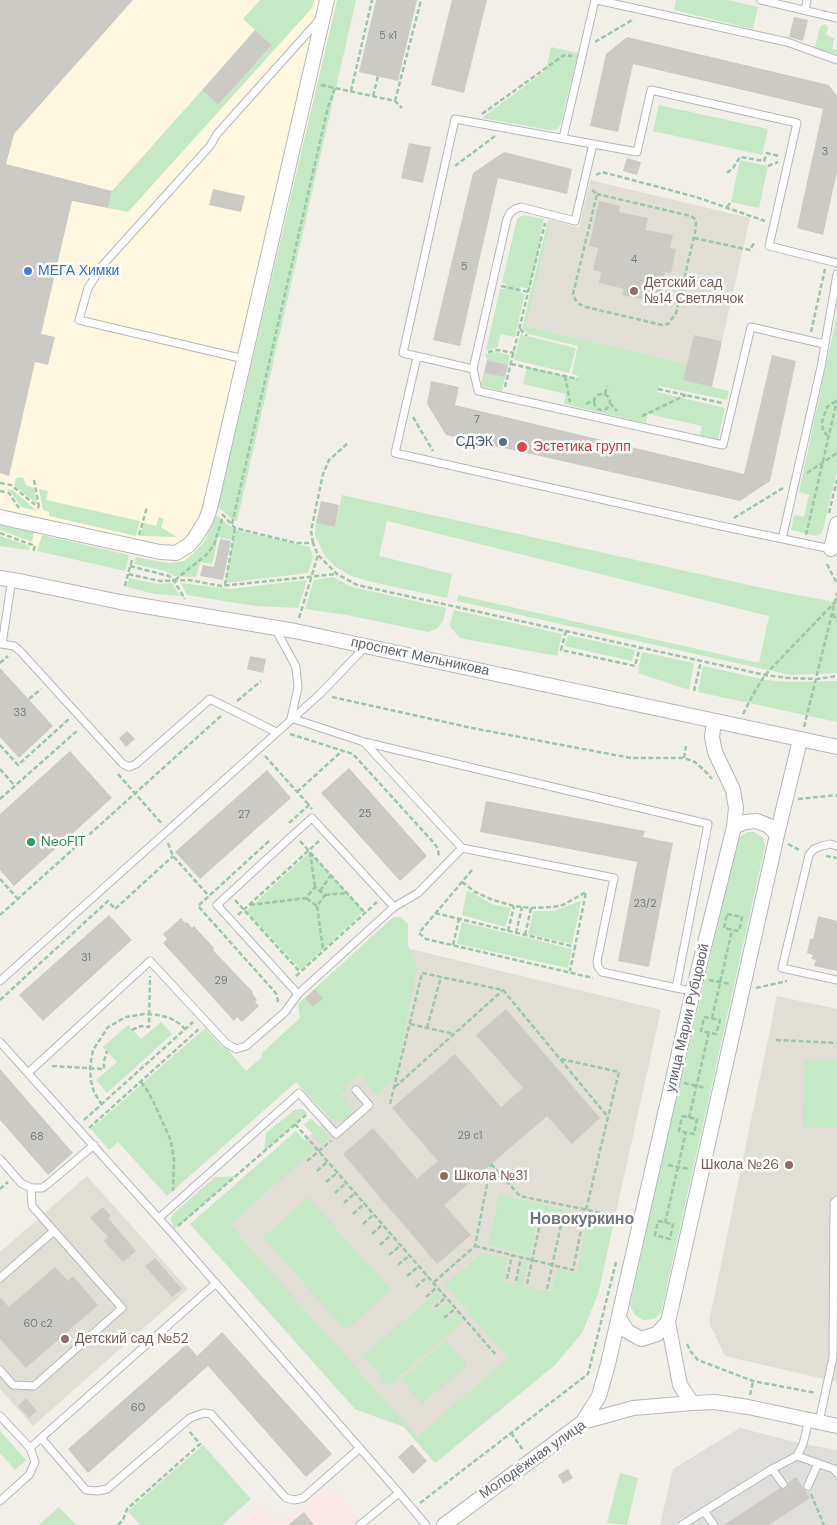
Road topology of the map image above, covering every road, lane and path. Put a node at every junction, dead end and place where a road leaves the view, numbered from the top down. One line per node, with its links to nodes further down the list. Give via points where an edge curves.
1 (327, 0): 9 (street)
2 (372, 0): 17 (path)
3 (421, 0): 19 (path)
4 (596, 0): 8 (lane); 11 (lane)
5 (761, 0): 7 (lane)
6 (807, 0): 7 (lane)
7 (805, 10): 10 (lane)
8 (648, 11): 11 (path); 13 (lane, via 787,42)
9 (324, 15): 49 (street); 49 (lane, via 102,266 88,288 79,320)
10 (837, 18)
11 (583, 49): 12 (lane)
12 (581, 58): 21 (path, via 564,55); 23 (lane)
13 (837, 60)
14 (378, 76): 18 (path)
15 (317, 85): 16 (path)
16 (335, 88): 17 (path); 82 (path)
17 (351, 91): 18 (path)
18 (373, 96): 19 (path)
19 (395, 101): 20 (path)
20 (402, 108)
21 (470, 122): 22 (lane); 27 (lane, via 455,119)
22 (506, 128): 23 (lane); 27 (path)
23 (563, 138): 24 (lane)
24 (593, 144): 25 (lane, via 637,152 652,90 797,123); 33 (lane, via 575,221)
25 (789, 158): 26 (path, via 765,152 764,161 740,157); 34 (lane)
26 (727, 173)
27 (443, 174): 48 (lane, via 403,353)
28 (594, 181): 32 (path, via 595,176 602,172)
29 (592, 190): 30 (path)
30 (597, 194): 35 (path, via 691,216 696,223); 35 (path, via 574,294 579,304 586,308 668,324 676,313)
31 (731, 202): 32 (path)
32 (727, 207): 34 (path)
33 (548, 214): 40 (lane, via 521,207 510,213); 41 (path)
34 (774, 224): 37 (lane, via 768,246)
35 (694, 238): 36 (path, via 750,250)
36 (754, 243)
37 (827, 260): 38 (lane); 44 (path)
38 (837, 263)
39 (837, 274): 45 (lane)
40 (492, 284): 41 (path); 47 (lane)
41 (529, 292): 42 (path)
42 (520, 329): 43 (path); 46 (path)
43 (527, 336)
44 (810, 340): 45 (lane); 61 (lane, via 751,327)
45 (824, 344): 70 (lane)
46 (514, 353): 47 (path, via 498,350); 50 (path)
47 (476, 354): 51 (lane)
48 (417, 357): 51 (lane); 60 (lane)
49 (244, 359): 80 (street, via 210,508 195,538 183,550 176,553 143,549)
50 (511, 364): 52 (path); 58 (path)
51 (473, 369): 58 (lane, via 478,390)
52 (568, 376): 53 (path); 62 (path)
53 (578, 379)
54 (607, 386): 56 (path)
55 (658, 389): 57 (path)
56 (605, 394): 56 (path, via 594,398 593,403 598,410 606,410 609,406 609,398)
57 (686, 395): 61 (path); 63 (path)
58 (503, 396): 62 (lane)
59 (837, 401): 64 (path); 64 (path, via 827,407 822,422 823,431)
60 (406, 405): 68 (path); 68 (lane, via 395,453)
61 (732, 405): 63 (lane, via 723,445)
62 (572, 412): 63 (lane)
63 (626, 424)
64 (828, 436): 67 (path)
65 (348, 443): 89 (path, via 329,460 323,474 311,531)
66 (837, 454): 67 (path)
67 (822, 463): 87 (path)
68 (441, 464): 83 (lane)
69 (34, 480): 75 (path)
70 (795, 480): 83 (path); 88 (lane)
71 (837, 480): 81 (path)
72 (0, 483): 75 (path, via 11,486)
73 (0, 491): 77 (path, via 9,493)
74 (147, 507): 86 (path)
75 (39, 508): 78 (path)
76 (217, 510): 79 (path)
77 (21, 511)
78 (40, 516)
79 (223, 516): 82 (path); 100 (path, via 210,550)
80 (0, 517)
81 (833, 521): 90 (street)
82 (232, 524): 84 (path)
83 (721, 526): 88 (lane)
84 (235, 528): 89 (path, via 296,543); 102 (path)
85 (0, 532): 91 (path, via 35,546)
86 (138, 538)
87 (806, 538)
88 (782, 539): 90 (lane)
89 (312, 543): 92 (path)
90 (831, 549)
91 (33, 552)
92 (318, 554): 97 (path); 98 (path)
93 (133, 556): 95 (path)
94 (827, 564): 101 (path)
95 (130, 566): 96 (path); 100 (path, via 165,574)
96 (128, 574): 100 (path); 103 (path)
97 (337, 574): 98 (path); 111 (path, via 357,585)
98 (311, 577): 102 (path); 110 (path)
99 (6, 579): 107 (street, проспект Мельникова); 112 (lane)
100 (174, 581): 102 (path); 107 (path)
101 (837, 584)
102 (225, 585)
103 (125, 586)
104 (837, 593): 105 (path)
105 (835, 602): 106 (path); 116 (path)
106 (832, 612): 108 (path); 118 (path)
107 (192, 614): 109 (street, проспект Мельникова)
108 (837, 622)
109 (275, 627): 110 (street, проспект Мельникова); 125 (lane, via 296,667 298,688)
110 (295, 631): 113 (street, проспект Мельникова)
111 (566, 631): 114 (path); 114 (path, via 561,650 635,666)
112 (1, 644): 124 (lane, via 14,646 20,651 129,767 210,699)
113 (366, 645): 122 (lane); 127 (street, проспект Мельникова)
114 (640, 647): 115 (path)
115 (700, 661): 116 (path); 121 (path)
116 (765, 675): 118 (path); 128 (path)
117 (837, 676): 118 (path)
118 (817, 679): 131 (path)
119 (261, 681): 124 (path)
120 (41, 689): 123 (path)
121 (694, 691)
122 (320, 694): 125 (lane); 138 (path, via 472,728 632,758)
123 (29, 699)
124 (229, 709): 130 (lane); 143 (path)
125 (291, 718): 130 (lane); 132 (lane)
126 (69, 719): 133 (path, via 18,765)
127 (714, 721): 128 (street, проспект Мельникова); 146 (street, улица Марии Рубцовой, via 712,737 716,752 733,790 736,808)
128 (738, 726): 131 (street, проспект Мельникова)
129 (78, 730): 141 (path)
130 (276, 732): 147 (lane)
131 (800, 740): 135 (street, проспект Мельникова); 150 (street)
132 (364, 742): 152 (lane); 205 (lane, via 708,824)
133 (0, 745)
134 (686, 746): 138 (path)
135 (837, 747)
136 (342, 751): 142 (path)
137 (265, 756): 142 (path)
138 (684, 758): 140 (path, via 695,762)
139 (0, 769): 141 (path)
140 (715, 784)
141 (15, 786): 144 (path)
142 (297, 792): 145 (path)
143 (135, 793): 147 (path); 170 (path)
144 (0, 799)
145 (309, 805)
146 (734, 827): 150 (street, via 757,820 769,826); 208 (street, улица Марии Рубцовой)
147 (167, 830): 155 (path); 199 (lane)
148 (294, 834): 149 (lane, via 312,818); 153 (path); 165 (lane)
149 (327, 834): 153 (path); 168 (lane)
150 (780, 838): 154 (path); 313 (street)
151 (837, 846): 198 (lane, via 822,846 809,856 782,968)
152 (462, 848): 176 (lane, via 418,894); 205 (lane, via 614,878 598,967 602,972)
153 (309, 851): 159 (path); 162 (path); 171 (path)
154 (802, 852)
155 (173, 856): 167 (path); 210 (path, via 115,909 108,901)
156 (823, 856): 157 (path)
157 (837, 858)
158 (472, 870): 161 (path)
159 (331, 876): 163 (path); 164 (path)
160 (0, 880): 170 (path)
161 (462, 882): 174 (path, via 483,896); 180 (path)
162 (315, 887): 163 (path); 169 (path)
163 (320, 891): 166 (path)
164 (347, 893): 166 (path); 179 (path)
165 (228, 894): 178 (path); 183 (lane, via 217,904)
166 (325, 895): 173 (path)
167 (209, 896)
168 (384, 896): 176 (lane); 179 (path)
169 (306, 898): 171 (path); 173 (path)
170 (18, 899): 181 (path)
171 (249, 905): 178 (path)
172 (198, 906): 211 (path, via 276,995)
173 (317, 906): 191 (path)
174 (514, 906): 175 (path); 186 (path)
175 (522, 907): 177 (path); 187 (path)
176 (394, 908): 184 (lane)
177 (531, 908): 188 (path); 190 (path, via 553,908 586,892)
178 (244, 910): 183 (path); 193 (path)
179 (365, 913): 184 (path); 193 (path)
180 (435, 913): 182 (path); 189 (path, via 419,933 426,939)
181 (0, 915)
182 (459, 919): 186 (path); 189 (path)
183 (232, 921): 202 (lane)
184 (375, 924): 203 (lane)
185 (732, 930): 185 (path, via 724,928 727,914 742,917 739,931); 200 (path)
186 (508, 931): 187 (path)
187 (516, 933): 188 (path)
188 (525, 935): 190 (path)
189 (453, 946): 194 (path)
190 (575, 947): 194 (path)
191 (323, 949)
192 (150, 961): 212 (path); 213 (lane); 228 (lane)
193 (301, 972): 202 (path); 203 (path)
194 (569, 972): 196 (path)
195 (441, 976): 207 (path); 216 (path, via 422,973); 217 (path)
196 (597, 979)
197 (705, 979): 200 (path)
198 (837, 980)
199 (0, 981)
200 (720, 982): 204 (path); 214 (path)
201 (779, 982): 206 (path)
202 (288, 983): 209 (lane)
203 (310, 983): 209 (lane)
204 (734, 985)
205 (676, 988): 208 (lane)
206 (750, 989)
207 (503, 990): 221 (path); 226 (path)
208 (693, 990): 312 (street, улица Марии Рубцовой)
209 (298, 994): 215 (lane, via 285,1012 241,1048 231,1047)
210 (0, 1000)
211 (277, 1008)
212 (149, 1014): 218 (path, via 149,1027); 219 (path, via 170,1018); 230 (path, via 126,1017 108,1028 93,1050)
213 (201, 1015): 215 (lane); 219 (path)
214 (712, 1018): 220 (path, via 720,1020 716,1034); 220 (path, via 704,1016 701,1031)
215 (206, 1022): 229 (path)
216 (410, 1024): 217 (path); 236 (path)
217 (427, 1028): 221 (path)
218 (132, 1030)
219 (185, 1030): 227 (path)
220 (709, 1032): 235 (path)
221 (454, 1034): 236 (path)
222 (776, 1040): 224 (path)
223 (0, 1042): 231 (lane)
224 (837, 1043)
225 (107, 1051): 230 (path, via 104,1069)
226 (560, 1058): 244 (path); 244 (path, via 619,1072)
227 (150, 1061): 229 (path); 232 (path)
228 (37, 1065): 230 (path); 231 (lane)
229 (156, 1067): 233 (path)
230 (90, 1068): 242 (path, via 92,1087)
231 (29, 1072): 247 (lane)
232 (136, 1074): 233 (path); 237 (path)
233 (141, 1081): 240 (path); 269 (path, via 171,1142)
234 (680, 1082): 235 (path)
235 (696, 1086): 238 (path); 245 (path)
236 (395, 1087): 241 (path)
237 (119, 1089): 240 (path); 242 (path)
238 (711, 1089)
239 (356, 1090): 243 (lane, via 370,1105 336,1134)
240 (125, 1096): 249 (path)
241 (390, 1104)
242 (102, 1105): 247 (path)
243 (313, 1108): 246 (path); 269 (lane, via 299,1093)
244 (608, 1117): 270 (path)
245 (689, 1118): 248 (path, via 682,1116 679,1130); 248 (path, via 697,1119 694,1134)
246 (295, 1124): 252 (path); 282 (path)
247 (78, 1126): 249 (lane)
248 (686, 1132): 257 (path)
249 (83, 1133): 251 (lane)
250 (332, 1140): 252 (path)
251 (94, 1145): 263 (lane, via 42,1188); 273 (lane)
252 (320, 1151): 254 (path); 255 (path)
253 (0, 1159): 263 (lane)
254 (307, 1161)
255 (328, 1161): 259 (path); 260 (path)
256 (661, 1163): 257 (path)
257 (677, 1167): 258 (path); 276 (path)
258 (692, 1170)
259 (317, 1171)
260 (338, 1172): 261 (path); 262 (path)
261 (326, 1182)
262 (347, 1182): 264 (path); 265 (path)
263 (31, 1188): 281 (lane, via 32,1206)
264 (356, 1192): 267 (path); 268 (path)
265 (335, 1193)
266 (837, 1200): 315 (lane, via 834,1203)
267 (344, 1203)
268 (365, 1203): 271 (path); 272 (path)
269 (173, 1205): 273 (lane)
270 (586, 1210): 274 (path); 287 (path, via 520,1196 492,1164)
271 (353, 1214)
272 (374, 1214): 277 (path); 278 (path)
273 (158, 1218): 282 (lane)
274 (626, 1218)
275 (541, 1219): 292 (path)
276 (666, 1223): 276 (path, via 673,1224 670,1238 655,1235 658,1221)
277 (363, 1224)
278 (383, 1224): 283 (path); 284 (path)
279 (561, 1225): 294 (path)
280 (582, 1230): 294 (path, via 573,1270)
281 (54, 1231): 298 (lane); 317 (lane, via 122,1308 34,1386 13,1384)
282 (172, 1232): 302 (lane)
283 (372, 1234)
284 (392, 1234): 285 (path); 286 (path)
285 (380, 1245)
286 (401, 1245): 288 (path); 289 (path)
287 (475, 1246): 290 (path); 301 (path)
288 (389, 1255)
289 (410, 1255): 293 (path); 295 (path)
290 (512, 1255): 291 (path); 299 (path)
291 (521, 1257): 292 (path); 300 (path)
292 (532, 1260): 294 (path); 303 (path)
293 (398, 1265)
294 (552, 1265): 306 (path)
295 (419, 1266): 296 (path); 297 (path)
296 (407, 1276)
297 (428, 1276): 301 (path); 304 (path)
298 (0, 1278)
299 (507, 1279)
300 (516, 1281)
301 (433, 1282): 305 (path)
302 (216, 1283): 326 (lane); 328 (lane)
303 (527, 1284)
304 (416, 1287)
305 (438, 1287): 307 (path); 308 (path)
306 (547, 1288)
307 (426, 1297)
308 (446, 1297): 309 (path); 310 (path)
309 (435, 1307)
310 (456, 1308): 311 (path); 314 (path)
311 (444, 1318)
312 (619, 1318): 313 (street, via 628,1332 641,1339 657,1334); 323 (street, улица Марии Рубцовой, via 599,1396)
313 (668, 1322): 320 (street, via 680,1385)
314 (498, 1356)
315 (835, 1357): 319 (lane)
316 (698, 1360): 319 (path, via 753,1381)
317 (0, 1370)
318 (588, 1374): 337 (path)
319 (825, 1395): 322 (lane)
320 (692, 1403): 322 (street, Молодёжная улица, via 724,1403); 323 (street, Молодёжная улица, via 632,1408)
321 (0, 1416): 327 (lane)
322 (814, 1421): 325 (street, Молодёжная улица); 329 (lane)
323 (583, 1422): 343 (street, Молодёжная улица)
324 (183, 1424): 326 (lane, via 107,1489 97,1491 86,1490); 328 (lane, via 195,1415 211,1414 286,1498 294,1500 303,1498); 340 (path, via 200,1444 127,1509)
325 (837, 1426)
326 (41, 1438): 327 (lane)
327 (30, 1448): 336 (lane, via 35,1462 29,1475)
328 (360, 1448): 335 (lane)
329 (797, 1456): 330 (lane); 331 (lane)
330 (818, 1463): 332 (lane); 334 (lane)
331 (772, 1469): 333 (lane); 338 (lane)
332 (836, 1470)
333 (783, 1484)
334 (808, 1486): 345 (path)
335 (400, 1493): 337 (lane); 341 (lane)
336 (0, 1501)
337 (413, 1508): 342 (lane)
338 (704, 1511): 339 (lane); 344 (lane)
339 (684, 1524)
340 (118, 1525)
341 (360, 1525)
342 (426, 1525)
343 (444, 1525)
344 (714, 1525)
345 (824, 1525)

